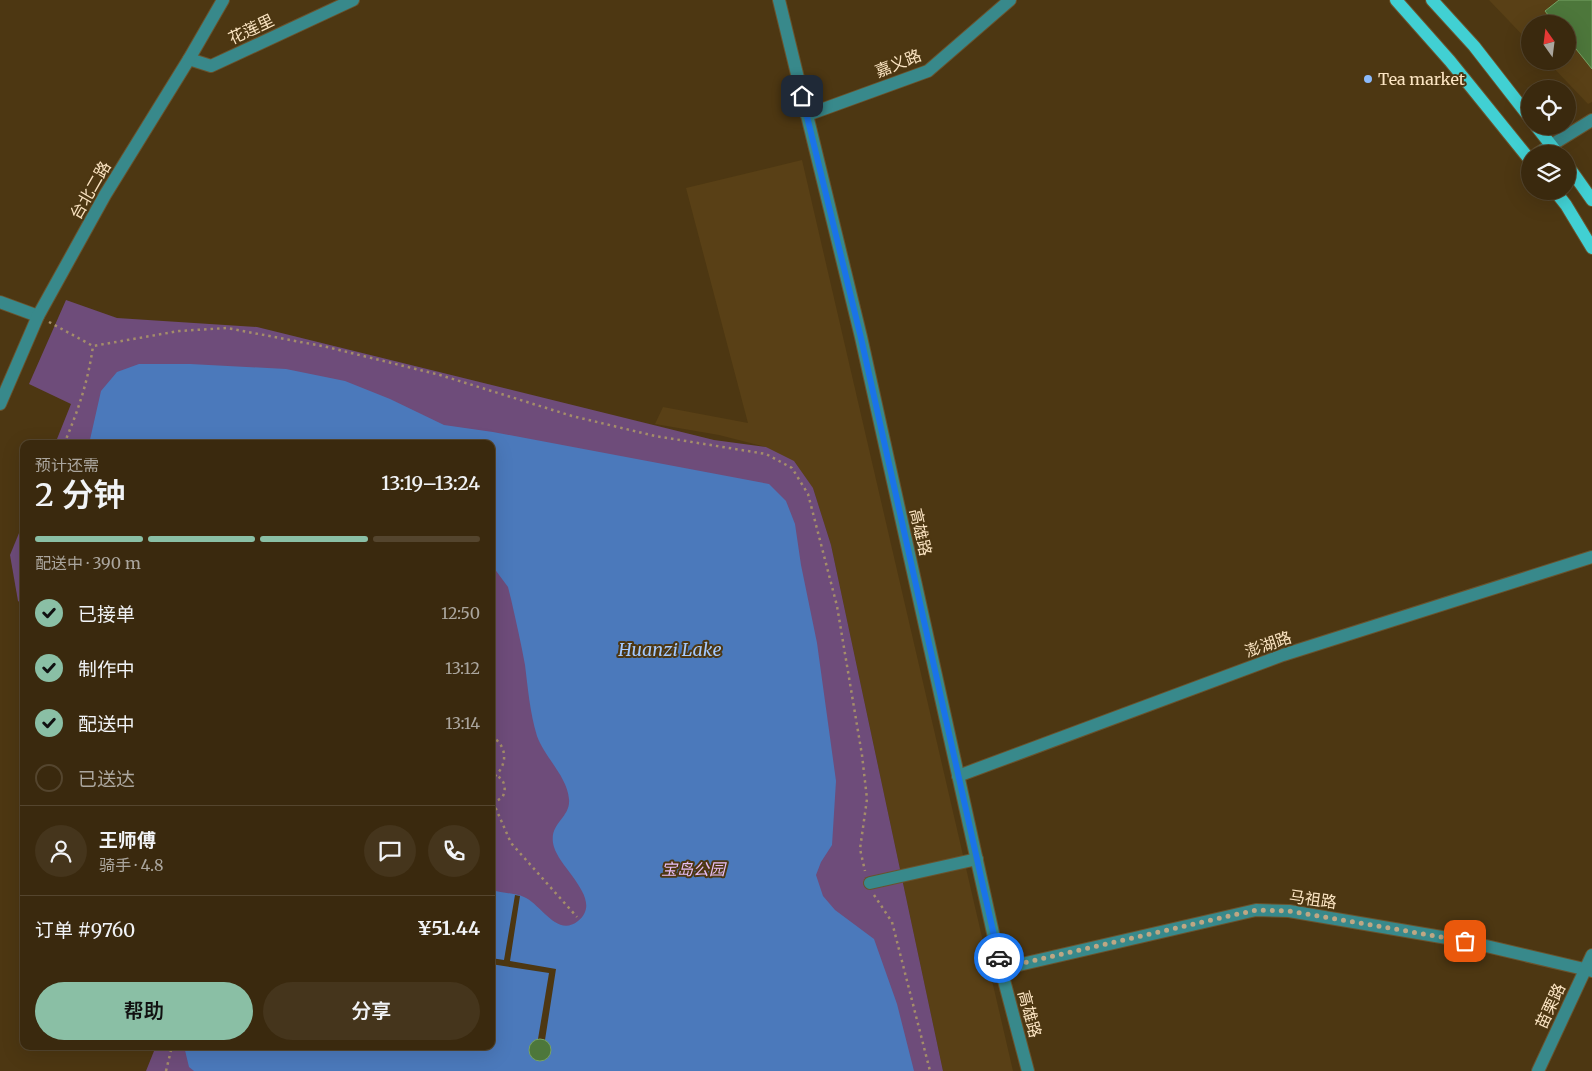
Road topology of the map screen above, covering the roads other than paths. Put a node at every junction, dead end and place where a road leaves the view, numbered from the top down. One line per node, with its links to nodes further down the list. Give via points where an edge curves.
1 (223, 0): 7 (street, 台北二路)
2 (353, 0): 7 (street, 花莲里, via 211,66)
3 (779, 0): 9 (street, 高雄路)
4 (1010, 0): 9 (street, 嘉义路, via 928,71)
5 (1396, 0): 14 (main road, via 1450,60)
6 (1432, 0): 8 (main road, via 1474,46)
7 (189, 59): 20 (street, 台北二路, via 105,195)
8 (1521, 106)
9 (807, 115): 23 (street, 高雄路, via 861,338)
10 (1592, 120): 13 (street)
11 (1543, 135): 12 (main road)
12 (1551, 145)
13 (1559, 145)
14 (1521, 148)
15 (1576, 177): 17 (main road)
16 (1562, 200): 18 (main road)
17 (1592, 200)
18 (1592, 248)
19 (0, 302): 20 (street)
20 (38, 316): 21 (street, 台北二路)
21 (0, 404)
22 (1592, 557): 23 (street, 澎湖路, via 1283,655)
23 (958, 776): 24 (street, 高雄路)
24 (977, 859): 25 (street); 27 (street, 高雄路)
25 (870, 883)
26 (1592, 955): 28 (street, 苗栗路)
27 (1001, 968): 28 (street, 马祖路, via 1256,910 1289,911 1455,939); 29 (street, 高雄路)
28 (1589, 969): 30 (street, 苗栗路)
29 (1028, 1071)
30 (1538, 1071)

